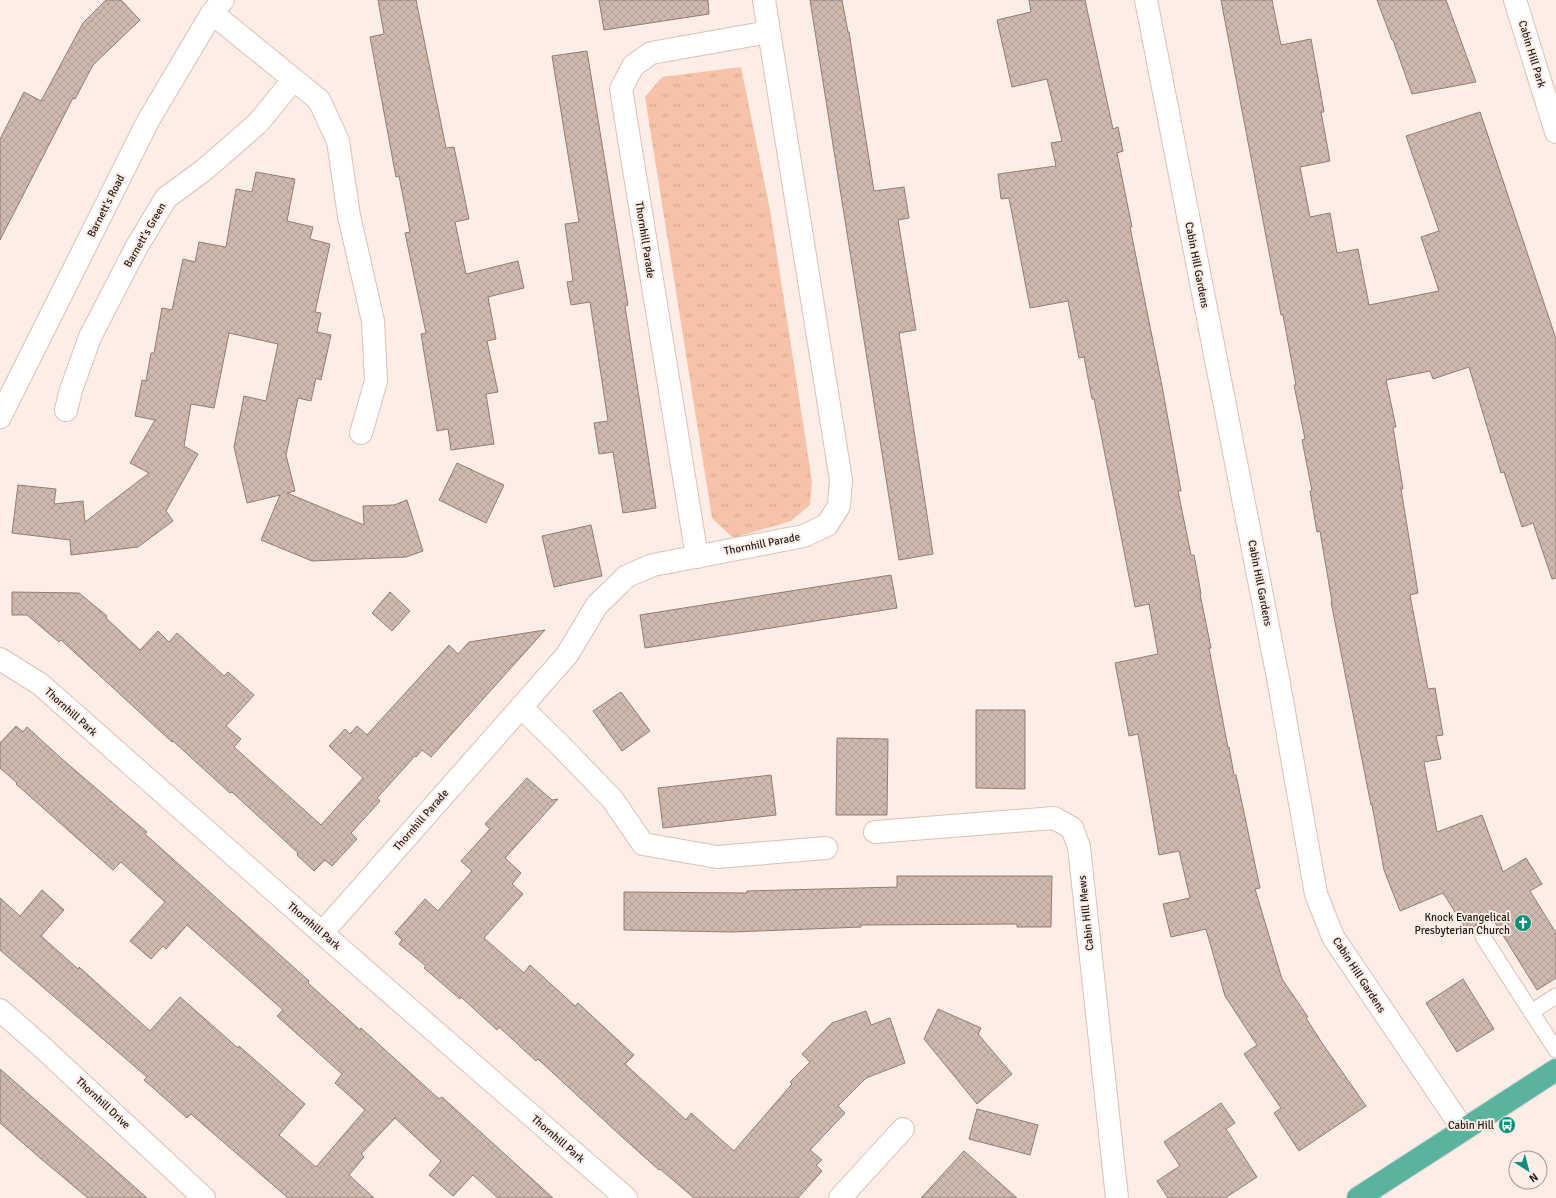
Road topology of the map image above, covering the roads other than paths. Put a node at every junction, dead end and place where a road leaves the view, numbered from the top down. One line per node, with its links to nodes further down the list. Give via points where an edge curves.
1 (764, 0): 5 (street, Thornhill Parade)
2 (1146, 0): 24 (street, Cabin Hill Gardens, via 1278,678 1316,894 1333,937)
3 (1515, 0): 7 (street, Cabin Hill Park)
4 (218, 6): 6 (street); 9 (street, Barnett's Road, via 148,121)
5 (769, 32): 11 (street, Thornhill Parade, via 841,480 839,506 827,524 804,536); 11 (street, Thornhill Parade, via 651,53 633,66 621,89)
6 (293, 80): 8 (street, Barnett's Green, via 258,123 204,170 166,198 136,248 90,337); 10 (street, via 319,100 338,141 349,216 373,321 376,381)
7 (1556, 132)
8 (66, 410)
9 (0, 417)
10 (361, 433)
11 (696, 557): 13 (street, Thornhill Parade, via 653,565 628,576 597,605 567,655)
12 (0, 658): 16 (street, Thornhill Park, via 40,684)
13 (521, 707): 15 (street, via 613,800 643,844 718,857); 16 (street, Thornhill Parade)
14 (875, 832): 28 (street, Cabin HIll Mews, via 1054,818 1072,828 1079,847)
15 (826, 848)
16 (322, 933): 26 (street, Thornhill Park)
17 (1483, 937): 20 (lane)
18 (1556, 996): 20 (lane)
19 (0, 1010): 25 (street, Thornhill Drive)
20 (1531, 1012): 21 (lane)
21 (1556, 1050)
22 (1556, 1070): 24 (highway)
23 (903, 1129): 27 (street)
24 (1463, 1129): 29 (highway)
25 (204, 1198)
26 (626, 1198)
27 (840, 1198)
28 (1116, 1198)
29 (1358, 1198)

